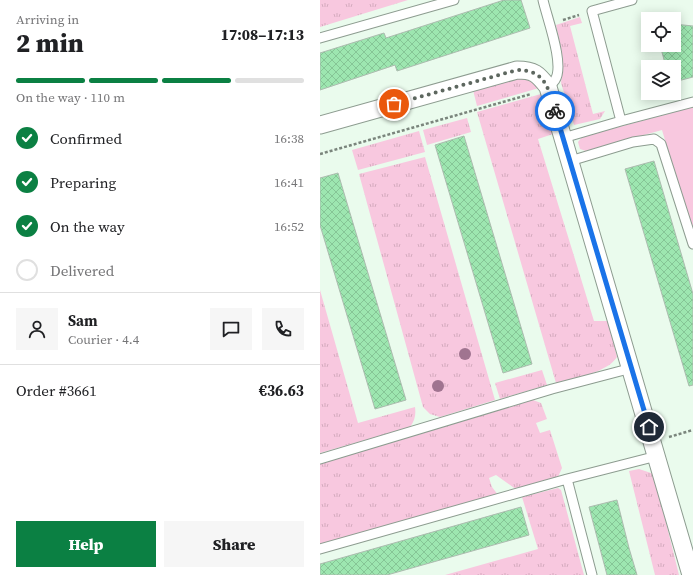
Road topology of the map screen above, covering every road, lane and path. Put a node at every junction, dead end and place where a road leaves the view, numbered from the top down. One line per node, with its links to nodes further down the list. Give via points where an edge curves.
1 (454, 0): 6 (lane)
2 (543, 0): 5 (lane)
3 (632, 0): 4 (lane)
4 (592, 11): 5 (path); 9 (lane)
5 (549, 24): 7 (lane, via 558,62 555,80)
6 (320, 38)
7 (548, 87): 10 (street, via 539,75 528,70 517,70); 11 (street); 12 (path, via 525,96)
8 (693, 102): 9 (lane)
9 (621, 121): 11 (lane)
10 (320, 125)
11 (563, 138): 13 (street)
12 (320, 154)
13 (570, 161): 14 (lane, via 633,142 654,139 661,144); 15 (street)
14 (693, 244)
15 (632, 368): 17 (street); 18 (lane)
16 (693, 430): 17 (path)
17 (655, 449): 19 (lane); 22 (street)
18 (320, 458)
19 (567, 479): 20 (lane); 21 (lane)
20 (320, 549)
21 (592, 575)
22 (692, 575)

